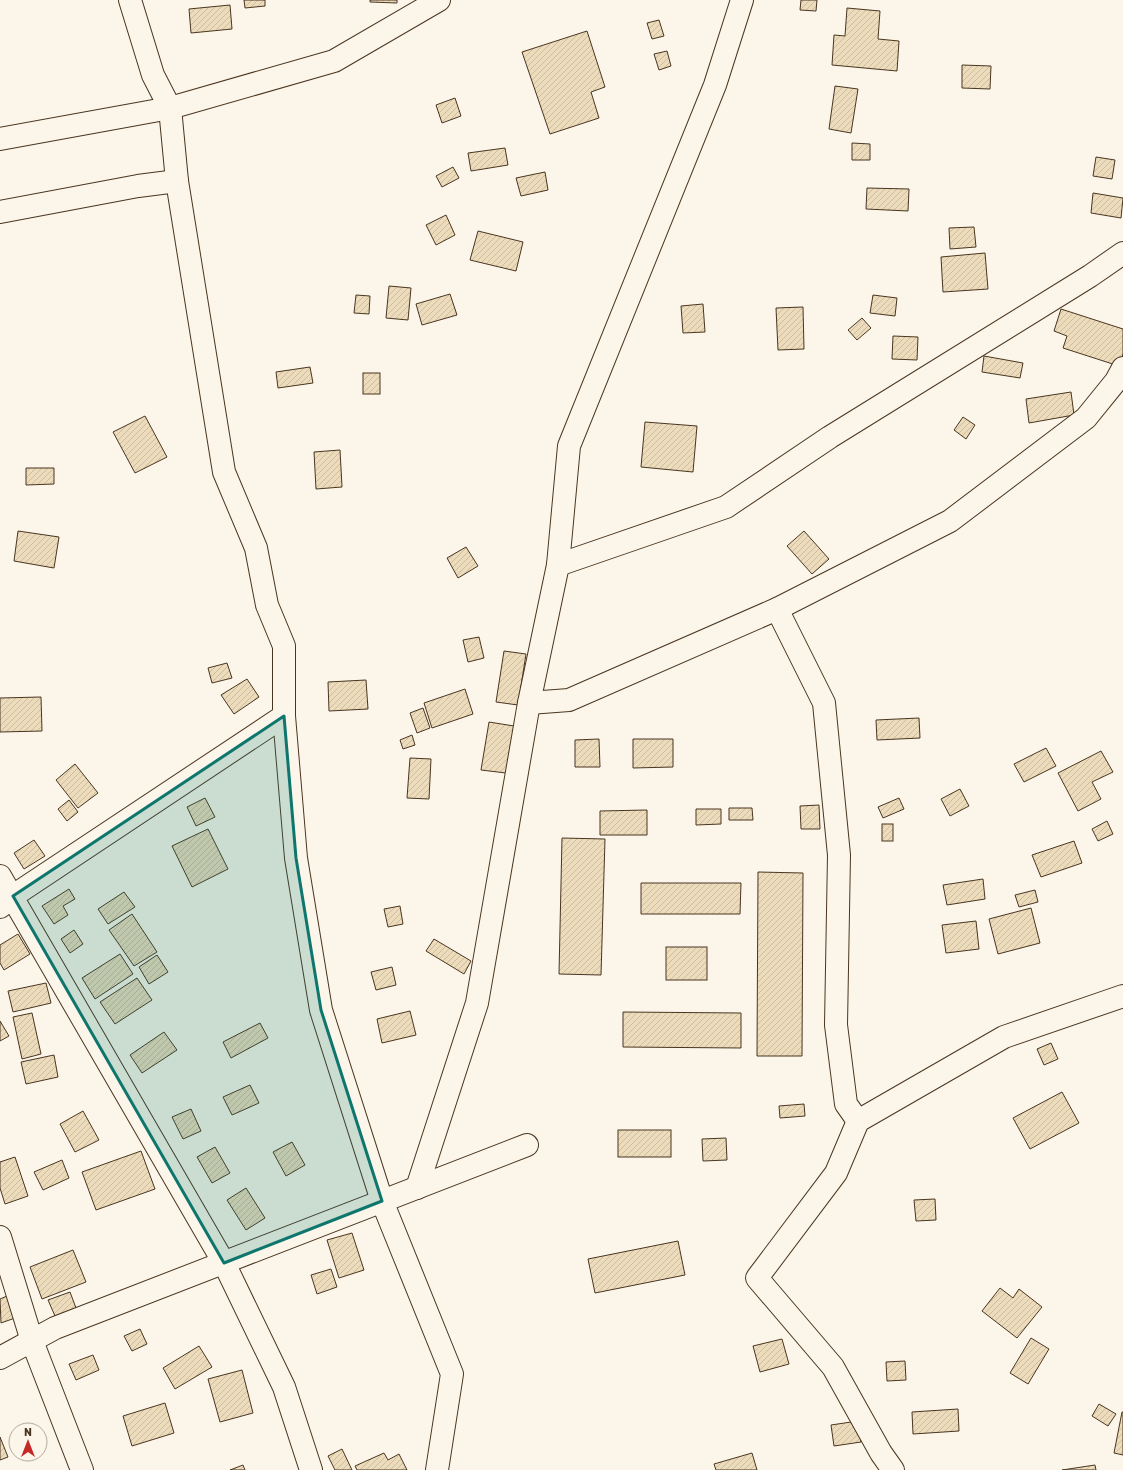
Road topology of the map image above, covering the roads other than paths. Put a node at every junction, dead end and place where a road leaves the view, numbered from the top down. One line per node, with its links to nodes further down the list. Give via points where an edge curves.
1 (130, 0): 4 (street, via 153,75)
2 (438, 0): 4 (street, via 334,61)
3 (742, 0): 10 (street, via 715,85 568,446)
4 (170, 108): 5 (street); 6 (street)
5 (0, 138)
6 (177, 181): 7 (street); 13 (street, via 224,472 256,548 267,605 284,646)
7 (0, 212)
8 (1123, 253): 10 (street, via 830,438 726,507)
9 (1123, 368): 11 (street, via 1116,381 1086,418 950,521)
10 (558, 565): 12 (street)
11 (777, 610): 12 (street, via 568,700); 17 (street, via 824,703 839,855 836,1025 846,1104)
12 (529, 703): 19 (street, via 477,1003)
13 (284, 716): 15 (street); 20 (street, via 296,858 321,1010)
14 (0, 876): 15 (street)
15 (6, 901): 22 (street)
16 (1123, 996): 17 (street, via 1004,1038)
17 (858, 1121): 28 (street, via 836,1173 757,1278 834,1367)
18 (527, 1145): 19 (street)
19 (417, 1188): 20 (street)
20 (382, 1201): 22 (street); 27 (street, via 452,1374)
21 (0, 1237): 23 (street)
22 (224, 1263): 23 (street, via 55,1328); 26 (street, via 284,1387)
23 (32, 1341): 24 (street); 25 (street)
24 (0, 1358)
25 (82, 1470)
26 (311, 1470)
27 (437, 1470)
28 (893, 1470)

